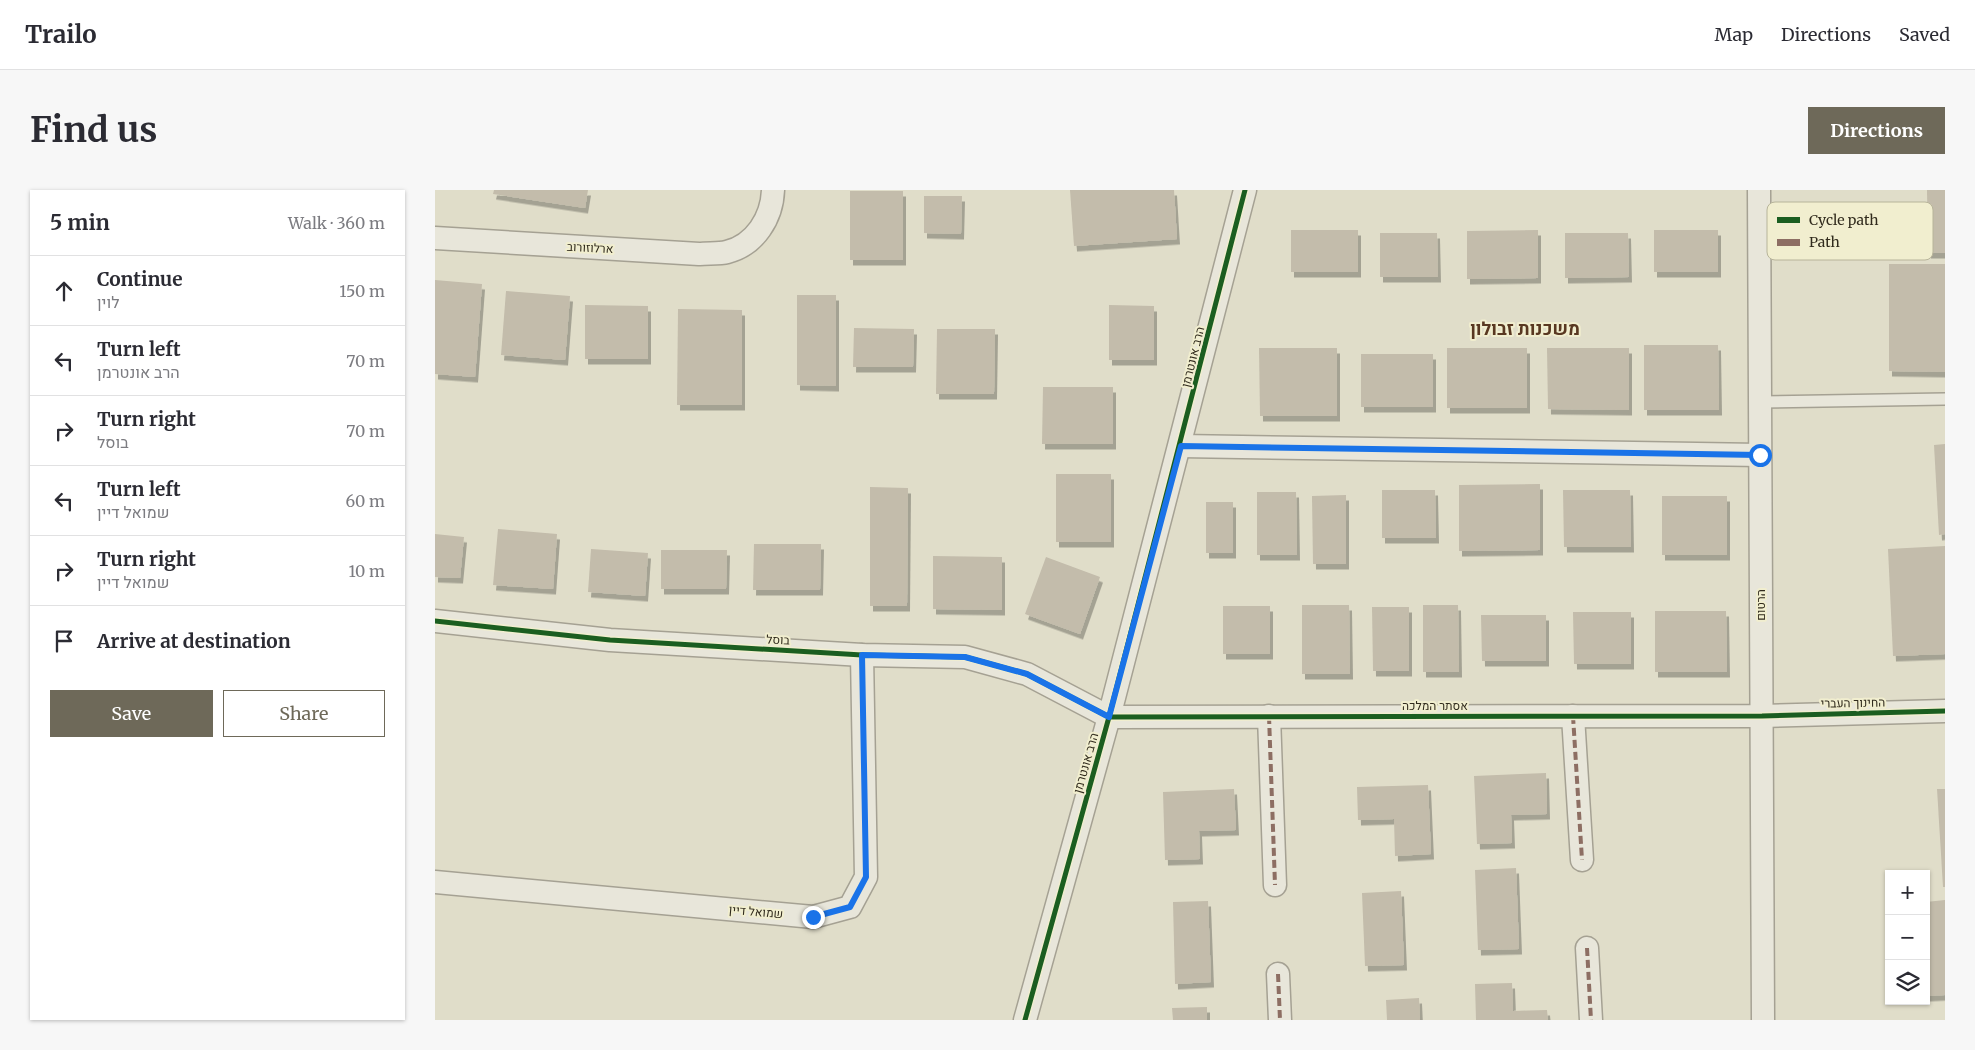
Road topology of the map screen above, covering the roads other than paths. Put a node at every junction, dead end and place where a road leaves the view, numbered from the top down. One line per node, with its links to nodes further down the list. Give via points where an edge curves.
1 (773, 190): 4 (street, ארלוזורוב, via 773,202 762,228 743,245 727,252 699,254)
2 (1245, 190): 7 (street, הרב אונטרמן)
3 (1759, 190): 6 (street, הרטום)
4 (435, 238)
5 (1945, 399): 6 (lane)
6 (1760, 402): 8 (street, הרטום)
7 (1181, 446): 8 (street); 15 (street, הרב אונטרמן)
8 (1760, 455): 14 (street, הרטום)
9 (435, 621): 10 (street, בוסל, via 609,640)
10 (862, 655): 15 (street, בוסל, via 965,657 1027,674); 17 (street, שמואל דיין, via 866,877 850,907 813,917)
11 (1945, 711): 14 (street, החינוך העברי)
12 (1269, 716): 13 (street, אסתר המלכה); 15 (street, אסתר המלכה); 18 (street)
13 (1573, 716): 14 (street, אסתר המלכה); 16 (street)
14 (1762, 716): 24 (street, הרטום)
15 (1109, 717): 21 (street, הרב אונטרמן)
16 (1582, 860)
17 (435, 882)
18 (1275, 885)
19 (1587, 948): 23 (street)
20 (1279, 974): 22 (street)
21 (1025, 1020)
22 (1280, 1020)
23 (1591, 1020)
24 (1763, 1020)

